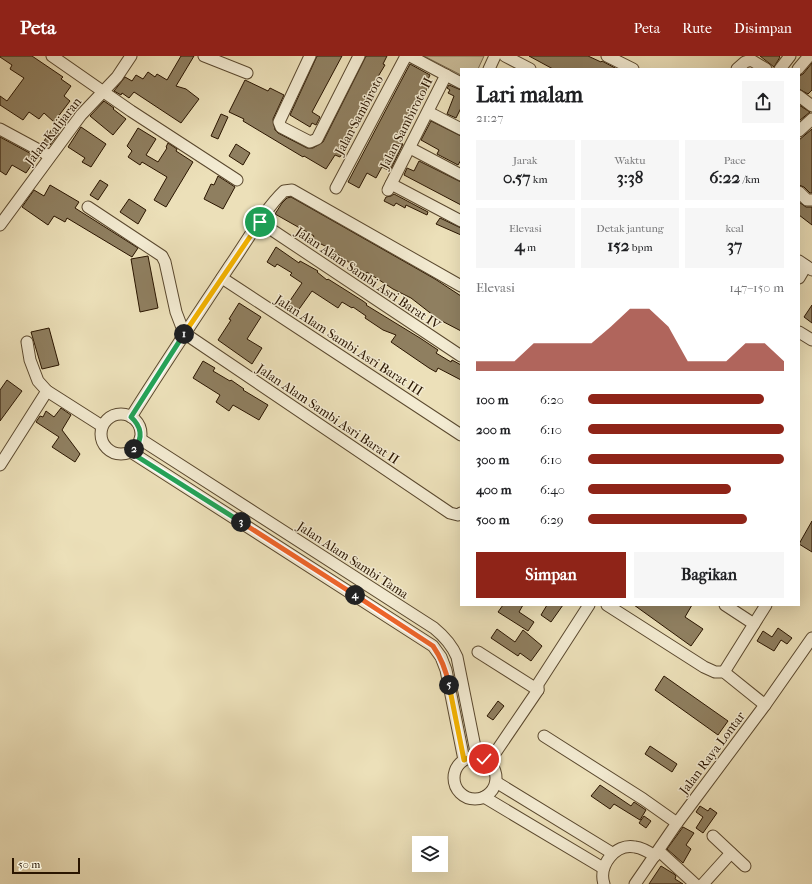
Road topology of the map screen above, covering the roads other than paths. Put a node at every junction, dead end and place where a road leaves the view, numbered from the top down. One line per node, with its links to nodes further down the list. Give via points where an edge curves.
1 (52, 56): 23 (street)
2 (131, 56): 23 (street, Jalan Kalijaran)
3 (204, 56): 20 (street)
4 (310, 56): 5 (street, via 279,122 281,127 312,142 317,139)
5 (359, 56)
6 (406, 56): 33 (street, Jalan Sambiroto)
7 (410, 56): 21 (street)
8 (495, 56): 13 (street)
9 (505, 56): 14 (street)
10 (607, 56): 15 (street)
11 (790, 56): 18 (street)
12 (809, 56): 19 (street)
13 (489, 68)
14 (528, 68)
15 (631, 68)
16 (738, 68): 17 (street, via 751,60)
17 (764, 68)
18 (781, 68)
19 (799, 68)
20 (247, 73)
21 (446, 75): 22 (street); 24 (street, Jalan Sambiroto II)
22 (460, 82)
23 (103, 92): 30 (street, Jalan Kalijaran); 32 (street)
24 (428, 112): 26 (street); 29 (street, Jalan Sambiroto II)
25 (812, 119): 28 (street)
26 (460, 128)
27 (0, 129): 30 (street)
28 (800, 130)
29 (410, 148): 31 (street); 37 (street, Jalan Sambiroto II, via 389,187)
30 (50, 156): 39 (street, Jalan Kalijaran)
31 (460, 174)
32 (236, 180)
33 (336, 188)
34 (800, 193): 35 (street, via 807,200)
35 (812, 200)
36 (88, 207): 44 (street, via 162,256)
37 (460, 221)
38 (260, 222): 42 (street); 43 (street, via 276,198 284,191 292,190); 48 (street, Jalan Alam Sambi Asri Barat IV)
39 (0, 225)
40 (806, 266): 41 (street)
41 (800, 276)
42 (222, 278): 44 (street); 52 (street, Jalan Alam Sambi Asri Barat III)
43 (460, 285)
44 (184, 333): 50 (street); 56 (street, Jalan Alam Sambi Asri Barat II, via 450,513)
45 (800, 333): 46 (street)
46 (812, 340)
47 (26, 342): 49 (street, via 34,373)
48 (460, 355)
49 (47, 391): 51 (street); 55 (street)
50 (131, 417): 51 (street, via 118,414 106,420); 53 (street, via 141,431)
51 (102, 426): 54 (street, via 101,439 108,450 119,454)
52 (460, 434)
53 (140, 440): 54 (street); 68 (street, Jalan Alam Sambi Tama, via 434,628 444,637 457,657)
54 (130, 452): 69 (street, via 433,646 446,670)
55 (0, 465)
56 (459, 514)
57 (588, 606): 65 (street)
58 (609, 606): 64 (street, via 704,667 715,672)
59 (727, 606): 61 (street)
60 (765, 606): 61 (street)
61 (754, 624): 64 (street)
62 (812, 638): 66 (street, Jalan Raya Lontar)
63 (478, 652): 65 (street)
64 (724, 672): 66 (street)
65 (536, 687): 68 (street)
66 (765, 705): 72 (street, Jalan Raya Lontar)
67 (544, 736): 72 (street)
68 (483, 759): 69 (street); 70 (street, via 494,768)
69 (464, 760): 71 (street, via 455,771 455,784 463,795 470,798)
70 (496, 782): 71 (street, via 494,788); 73 (street)
71 (484, 797): 75 (street)
72 (677, 823): 77 (street, Jalan Raya Lontar)
73 (576, 831): 75 (street); 76 (street)
74 (713, 836): 78 (street)
75 (567, 847): 80 (street)
76 (612, 853): 77 (street, via 633,846); 80 (street)
77 (657, 853): 82 (street, Jalan Raya Lontar); 83 (street)
78 (731, 853): 79 (street); 84 (street)
79 (745, 866)
80 (603, 868): 81 (street)
81 (604, 884)
82 (634, 884)
83 (695, 884)
84 (703, 884)

